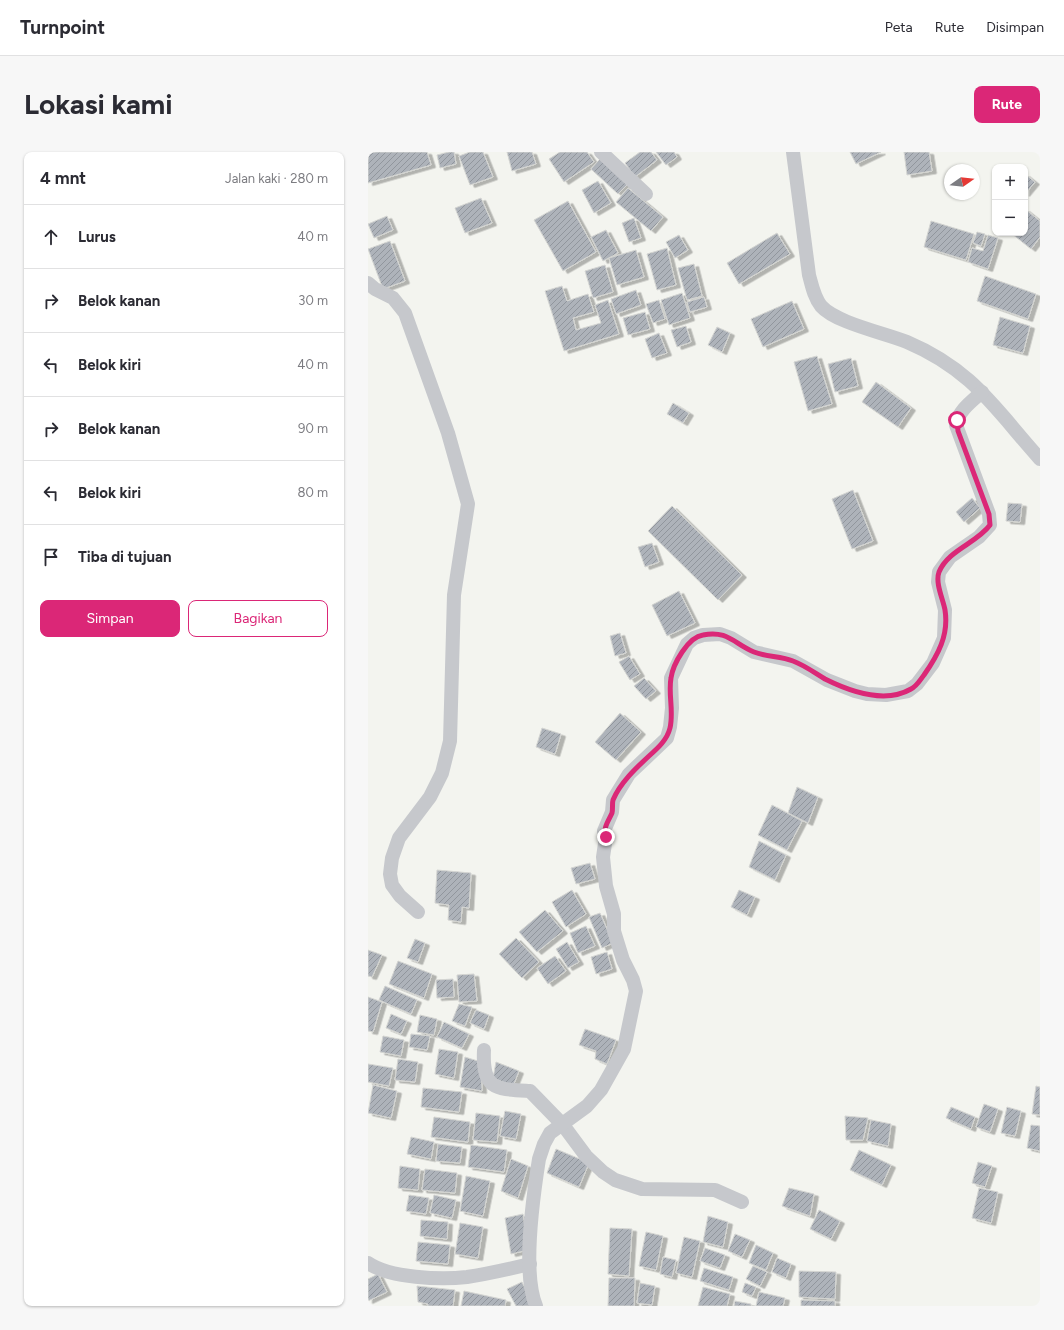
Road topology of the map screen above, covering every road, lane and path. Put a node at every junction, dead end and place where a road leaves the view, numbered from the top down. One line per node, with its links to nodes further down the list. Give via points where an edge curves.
1 (601, 152): 3 (street)
2 (794, 152): 5 (street, via 809,275 814,293 822,306 835,316 907,342 939,358)
3 (646, 194)
4 (368, 283): 7 (street, via 393,298 405,313 448,433 468,504 454,595 450,741 442,773 433,791 399,838 390,874 392,885 400,896)
5 (982, 392): 6 (street); 9 (street, via 965,408 956,425 989,514 990,525 979,537 950,557 939,572 938,582 945,610 944,638 932,663 917,684 908,690 886,695 867,694 827,680 793,661 754,652 720,634 694,638 681,654 671,678 672,708 666,738 629,774 613,800 612,812 604,830 606,837 603,857 606,886 614,914 614,932 636,991 624,1049 601,1090 587,1106)
6 (1040, 459)
7 (418, 912)
8 (484, 1050): 9 (street, via 484,1068 490,1083 503,1089 530,1091)
9 (563, 1125): 10 (street, via 586,1156 615,1180 642,1189 715,1190); 12 (street, via 550,1133 539,1159)
10 (742, 1202)
11 (368, 1263): 12 (street, via 400,1275 465,1277)
12 (530, 1264): 13 (street, via 530,1285)
13 (536, 1306)

